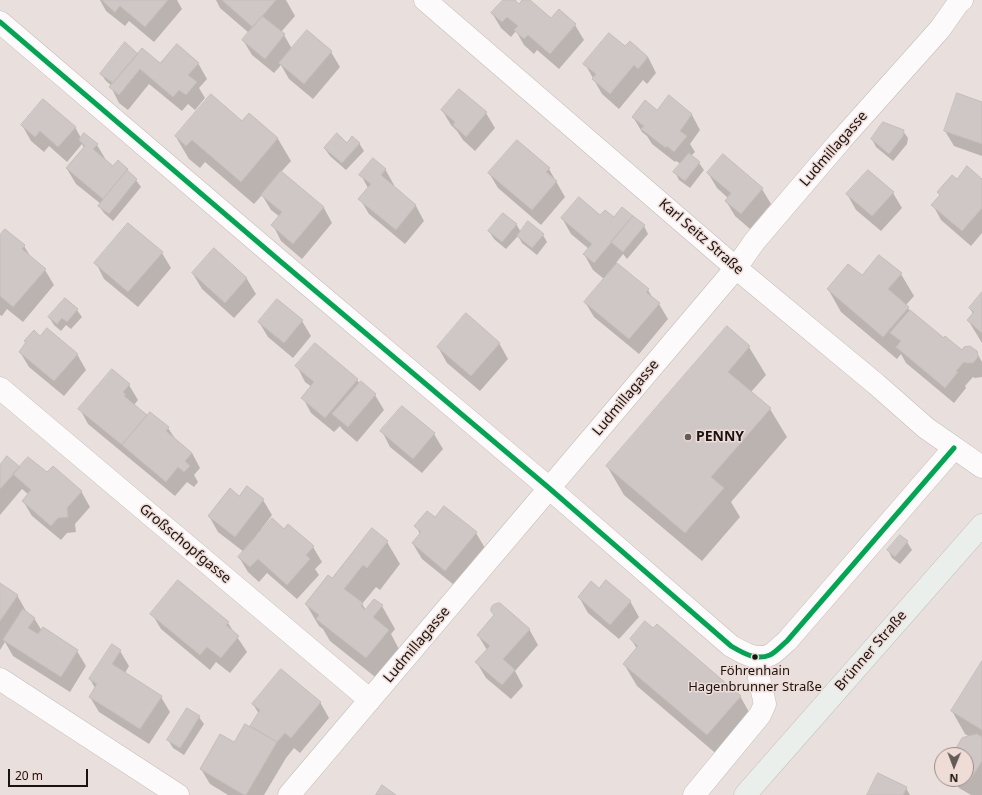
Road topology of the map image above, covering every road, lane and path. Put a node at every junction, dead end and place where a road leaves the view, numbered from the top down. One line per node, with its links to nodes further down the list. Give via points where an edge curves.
1 (425, 0): 4 (street, Karl Seitz Straße)
2 (958, 1): 4 (street, Ludmillagasse, via 940,29 841,140 754,242)
3 (0, 22): 8 (street)
4 (736, 268): 6 (street, Karl Seitz Straße, via 926,428); 8 (street, Ludmillagasse)
5 (0, 388): 12 (street, Großschopfgasse)
6 (954, 448): 7 (street, Karl Seitz Straße); 10 (street, via 787,641 771,655)
7 (982, 467)
8 (549, 488): 10 (street, via 731,646 746,655); 12 (street, Ludmillagasse)
9 (982, 525): 16 (main road, Brünner Straße)
10 (760, 658): 15 (street, via 759,678 765,704 760,715)
11 (0, 679): 13 (street)
12 (370, 700): 14 (street, Ludmillagasse)
13 (178, 795)
14 (289, 795)
15 (694, 795)
16 (745, 795)

